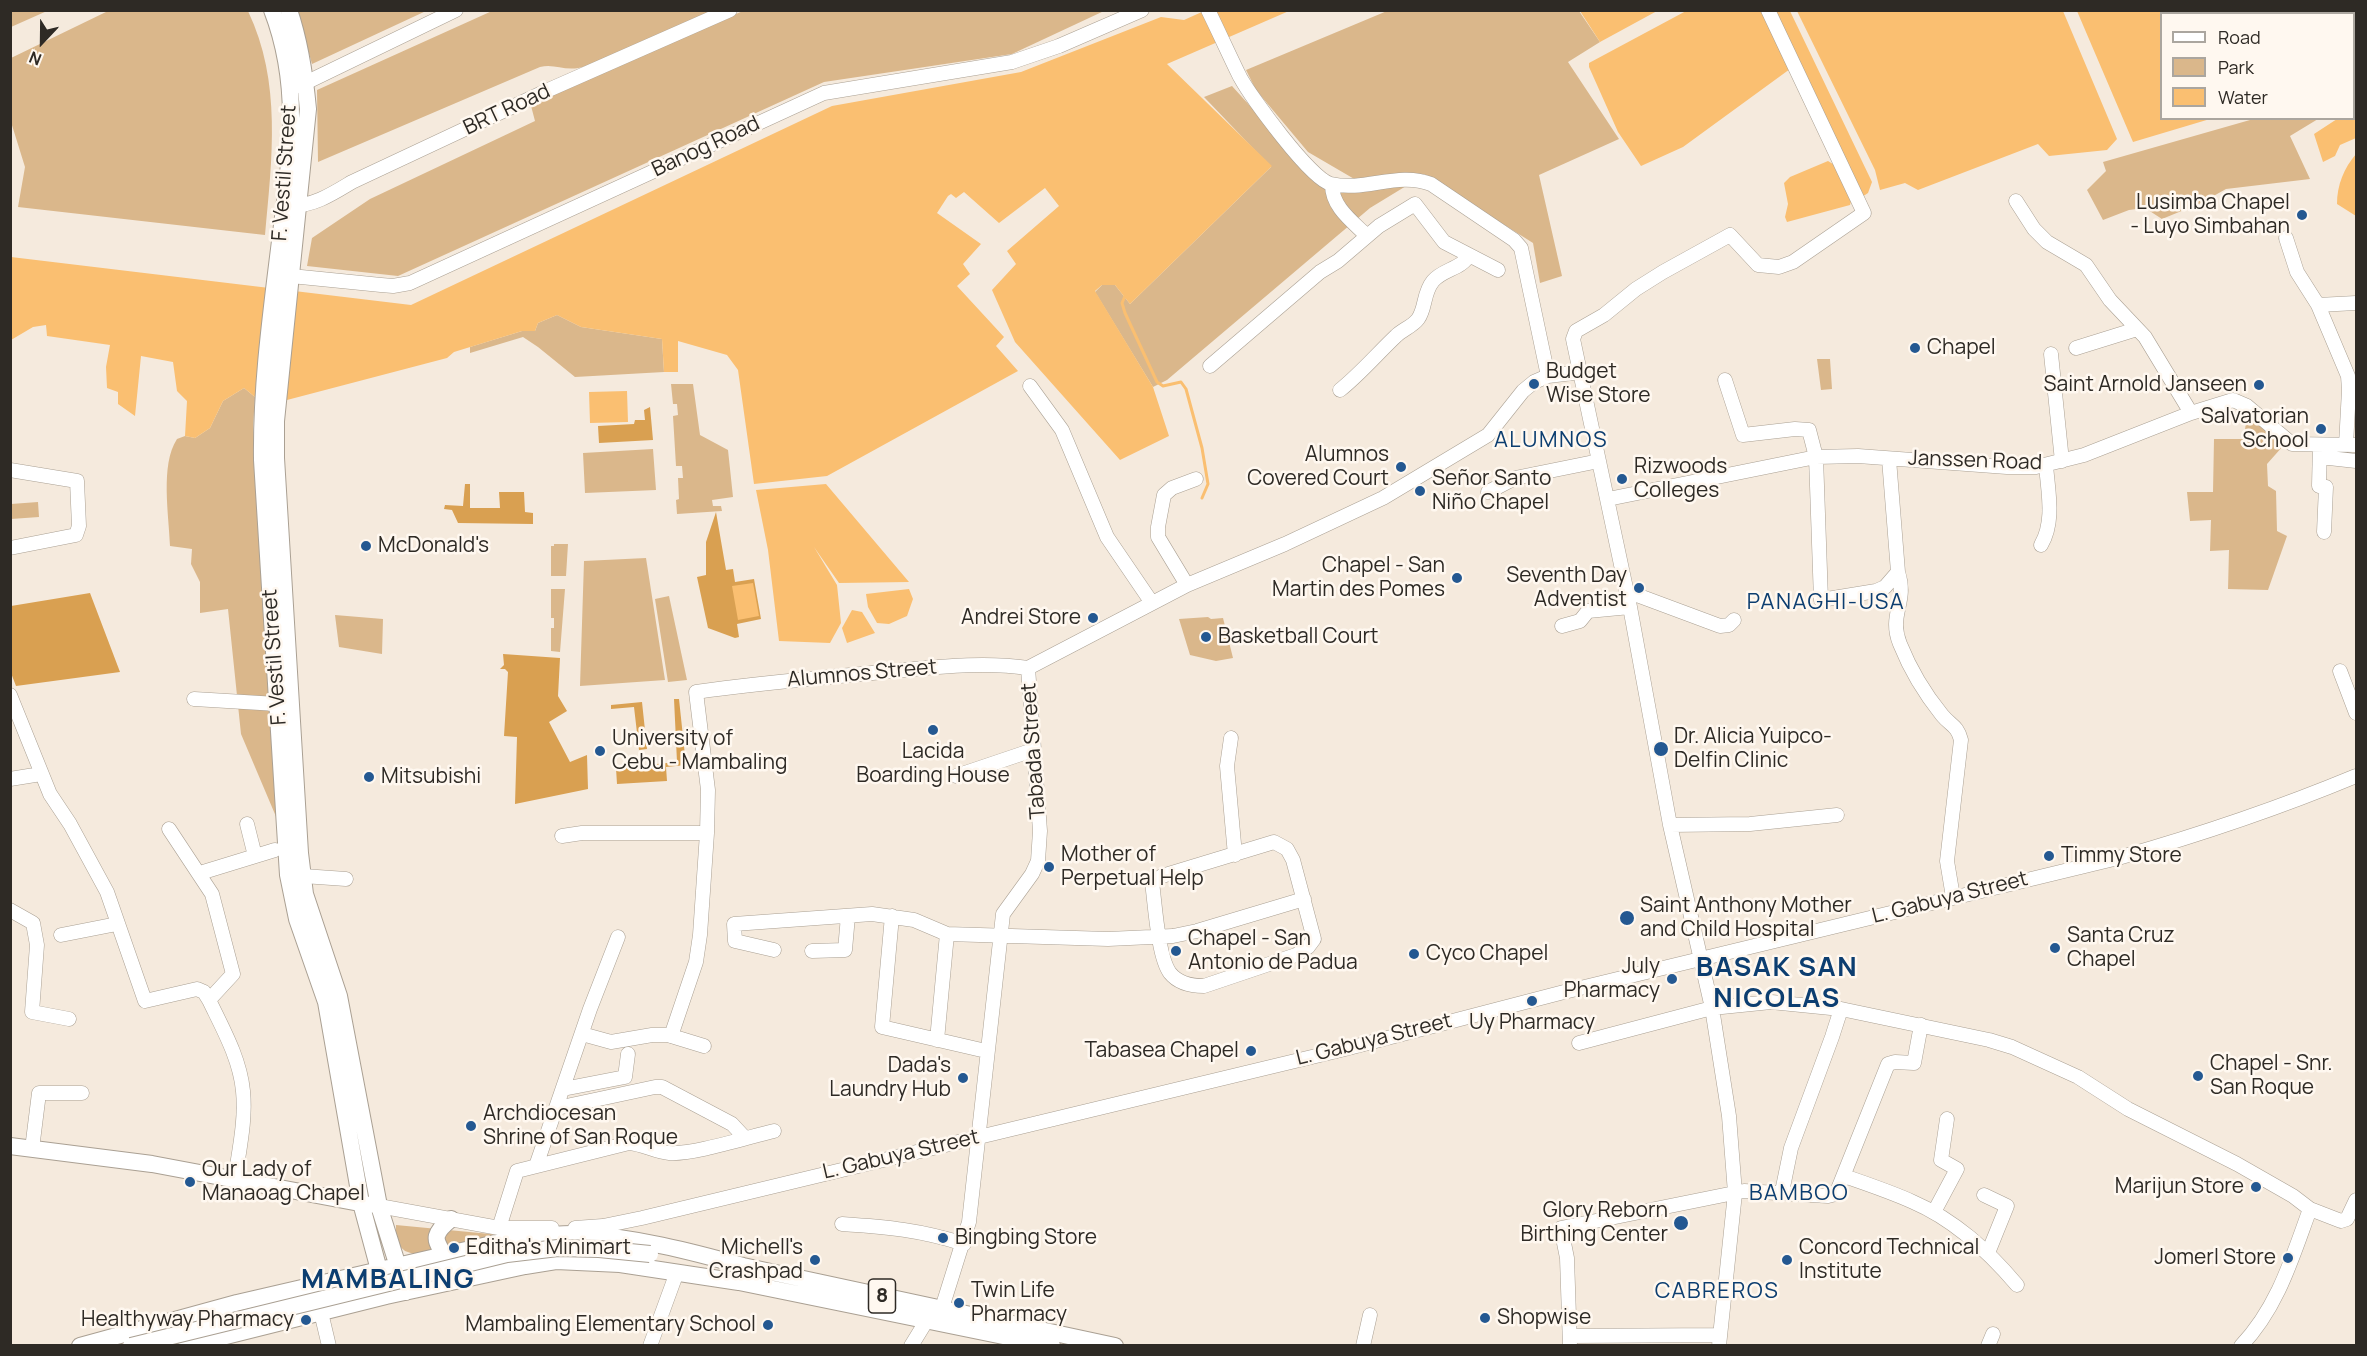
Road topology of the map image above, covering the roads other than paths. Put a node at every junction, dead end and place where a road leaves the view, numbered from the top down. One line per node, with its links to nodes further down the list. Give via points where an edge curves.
1 (272, 10): 8 (main road, F. Vestil Street)
2 (289, 10): 8 (main road, F. Vestil Street, via 298,43)
3 (456, 10): 8 (street)
4 (730, 10): 11 (street, BRT Road, via 546,91 352,182 325,199)
5 (1142, 10): 16 (street, Banog Road, via 1059,46 1002,64 824,93 410,283)
6 (1208, 10): 9 (street, via 1240,77 1273,124 1318,177)
7 (1768, 10): 23 (street, via 1864,213 1801,257 1779,267 1758,265 1730,235 1663,272 1604,315 1576,330 1573,339)
8 (298, 86): 11 (main road, F. Vestil Street, via 308,109)
9 (1332, 185): 12 (street, via 1336,203); 24 (street, via 1422,180 1514,240 1521,248)
10 (2016, 201): 19 (street, via 2047,242 2086,265 2110,300)
11 (292, 206): 16 (main road, F. Vestil Street)
12 (1367, 236): 14 (street, via 1414,204 1444,242); 22 (street)
13 (2286, 238): 18 (street, via 2297,272)
14 (1469, 255): 15 (street); 27 (street, via 1465,263 1434,279 1425,293 1418,320 1403,329)
15 (1498, 270)
16 (283, 282): 28 (main road, F. Vestil Street)
17 (2356, 303): 18 (street)
18 (2318, 306): 30 (street, via 2348,376)
19 (2137, 329): 20 (street); 29 (street)
20 (2076, 348)
21 (2051, 354): 35 (street)
22 (1210, 366)
23 (1581, 372): 24 (street, Tabada Street); 34 (street)
24 (1548, 376): 46 (street, Tabada Street, via 1523,391 1488,435 1411,483 1286,544)
25 (1725, 380): 32 (street, via 1743,435 1806,428)
26 (1030, 386): 48 (street, via 1062,430 1107,537)
27 (1340, 390)
28 (271, 399): 56 (main road, F. Vestil Street, via 262,460); 74 (main road, F. Vestil Street, via 276,421)
29 (2191, 413): 31 (street, Janssen Road, via 2234,400 2247,406 2292,444); 35 (street, Janssen Road)
30 (2351, 445): 31 (street, Janssen Road)
31 (2320, 451): 36 (street); 42 (street, via 2319,486 2325,486 2326,495)
32 (1816, 457): 33 (street, Janssen Road); 41 (street, Janssen Road); 45 (street, via 1821,600 1876,591)
33 (1889, 459): 37 (street, Janssen Road, via 2007,467); 45 (street)
34 (1599, 461): 40 (street, via 1515,478); 41 (street)
35 (2062, 461): 37 (street, Janssen Road)
36 (2356, 461)
37 (2046, 465): 43 (street, via 2050,521)
38 (10, 470): 44 (street, via 78,481 80,526 76,535)
39 (1196, 479): 46 (street, via 1164,495 1158,526 1158,537)
40 (1488, 492)
41 (1608, 499): 47 (street)
42 (2324, 532)
43 (2041, 545)
44 (10, 548)
45 (1898, 572): 76 (street, via 1903,587 1894,621 1900,644 1928,695 1958,729 1961,740 1947,861)
46 (1187, 585): 48 (street, Tabada Street)
47 (1626, 591): 49 (street); 50 (street, via 1720,626)
48 (1152, 603): 52 (street, Tabada Street)
49 (1630, 607): 51 (street, via 1588,610 1580,621); 66 (street)
50 (1734, 620)
51 (1562, 626)
52 (1028, 668): 59 (street, Tabada Street); 68 (street, Alumnos Street, via 1001,664 929,668 696,692 708,790)
53 (2340, 671): 57 (street)
54 (10, 694): 60 (street)
55 (194, 699): 56 (street)
56 (277, 704): 118 (main road, F. Vestil Street, via 292,900 326,1002)
57 (2356, 713)
58 (1231, 738): 71 (street, via 1227,766)
59 (1033, 750): 61 (street); 86 (street, Tabada Street, via 1040,831 1038,861 1003,914)
60 (41, 774): 63 (street); 81 (street, via 106,892)
61 (956, 776)
62 (2356, 776): 76 (street, L. Gabuya Street, via 2164,845)
63 (10, 779)
64 (1837, 816): 66 (street, via 1750,824)
65 (247, 824): 72 (street)
66 (1670, 825): 89 (street)
67 (169, 829): 73 (street)
68 (707, 833): 69 (street); 96 (street, via 696,962)
69 (562, 836)
70 (275, 850): 72 (street)
71 (1235, 855): 77 (street, via 1274,843 1287,849); 84 (street, via 1152,882)
72 (255, 856): 73 (street)
73 (200, 873): 90 (street, via 212,894 233,974)
74 (303, 876): 75 (street); 119 (main road, F. Vestil Street, via 310,910 339,996)
75 (346, 879)
76 (1953, 897): 89 (street, L. Gabuya Street)
77 (1304, 899): 84 (street, via 1197,931); 84 (street, via 1314,939 1308,947 1296,955 1204,986 1194,986 1172,975)
78 (10, 910): 93 (street, via 33,923 37,945 32,1012)
79 (848, 916): 80 (street); 87 (street, via 734,924 735,941); 88 (street, via 845,950)
80 (892, 916): 82 (street, via 914,920); 97 (street, via 882,1027)
81 (117, 924): 83 (street); 90 (street, via 145,1001 196,989)
82 (947, 934): 86 (street); 97 (street)
83 (61, 935)
84 (1159, 936): 86 (street)
85 (618, 937): 95 (street)
86 (999, 937): 100 (street, Tabada Street)
87 (774, 950)
88 (812, 951)
89 (1701, 960): 91 (street); 107 (street, L. Gabuya Street)
90 (209, 1000): 113 (street, via 235,1057 243,1092)
91 (1712, 1008): 92 (street, via 1771,1002); 98 (street); 115 (street, via 1729,1116)
92 (1840, 1008): 94 (street); 114 (street, via 1791,1148)
93 (69, 1018)
94 (1921, 1025): 112 (street, via 1914,1063 1888,1064); 120 (street, via 1996,1042 2038,1058 2237,1164)
95 (582, 1034): 96 (street, via 611,1042); 102 (street)
96 (671, 1036): 99 (street)
97 (937, 1040): 100 (street)
98 (1579, 1043)
99 (704, 1046)
100 (986, 1051): 107 (street, Tabada Street)
101 (628, 1054): 102 (street, via 625,1077)
102 (563, 1089): 104 (street)
103 (82, 1093): 110 (street, via 39,1093)
104 (557, 1108): 108 (street, via 662,1087 732,1124); 111 (street)
105 (1947, 1119): 121 (street, via 1941,1160 1957,1169)
106 (774, 1131): 108 (street)
107 (977, 1137): 124 (street, L. Gabuya Street, via 614,1224); 125 (street, Tabada Street)
108 (745, 1138): 111 (street, via 670,1153 629,1143)
109 (10, 1146): 110 (main road)
110 (32, 1149): 113 (main road)
111 (536, 1166): 124 (street, via 517,1171)
112 (1844, 1176): 114 (street, via 1836,1194); 121 (street)
113 (235, 1179): 118 (main road)
114 (1782, 1192): 115 (street)
115 (1735, 1193): 141 (street); 142 (street, via 1561,1228 1567,1258)
116 (1984, 1195): 126 (street, via 2007,1206)
117 (2356, 1200): 120 (street, via 2347,1219 2341,1221)
118 (361, 1203): 119 (main road); 129 (main road, F. Vestil Street)
119 (379, 1206): 122 (street, L. Gabuya Street); 128 (main road, F. Vestil Street)
120 (2310, 1209): 153 (street, via 2277,1298)
121 (1934, 1212): 126 (street)
122 (451, 1219): 124 (street, L. Gabuya Street); 127 (main road, via 437,1236 438,1247)
123 (842, 1224): 125 (street, via 899,1228)
124 (499, 1228)
125 (964, 1244): 137 (street, Tabada Street)
126 (1988, 1253): 133 (street)
127 (445, 1256): 128 (main road, 8); 131 (main road, 8, via 518,1239 577,1234 698,1254); 134 (main road, via 448,1267)
128 (397, 1266): 129 (main road, 8); 135 (main road, F. Vestil Street)
129 (379, 1270): 132 (main road, 8); 136 (main road, F. Vestil Street)
130 (677, 1272): 131 (main road, 8); 134 (main road, 8, via 556,1261); 148 (street)
131 (741, 1274): 137 (main road, 8); 140 (main road, 8); 145 (main road, 8, bridge, via 650,1254 599,1249 558,1248 507,1254)
132 (315, 1285): 138 (street); 144 (main road, 8)
133 (2017, 1285)
134 (436, 1286): 135 (main road, 8)
135 (406, 1292): 136 (main road, 8)
136 (386, 1296): 138 (main road, 8)
137 (942, 1308): 151 (main road, 8)
138 (321, 1314): 146 (main road, 8); 147 (street)
139 (1370, 1315): 152 (street)
140 (927, 1320): 143 (main road, 8); 149 (street)
141 (1719, 1340): 142 (street)
142 (1570, 1341)
143 (1017, 1342): 150 (main road, 8)
144 (80, 1346)
145 (131, 1346)
146 (186, 1346)
147 (328, 1346)
148 (650, 1346)
149 (911, 1346)
150 (1052, 1346)
151 (1115, 1346)
152 (1363, 1346)
153 (2241, 1346)

